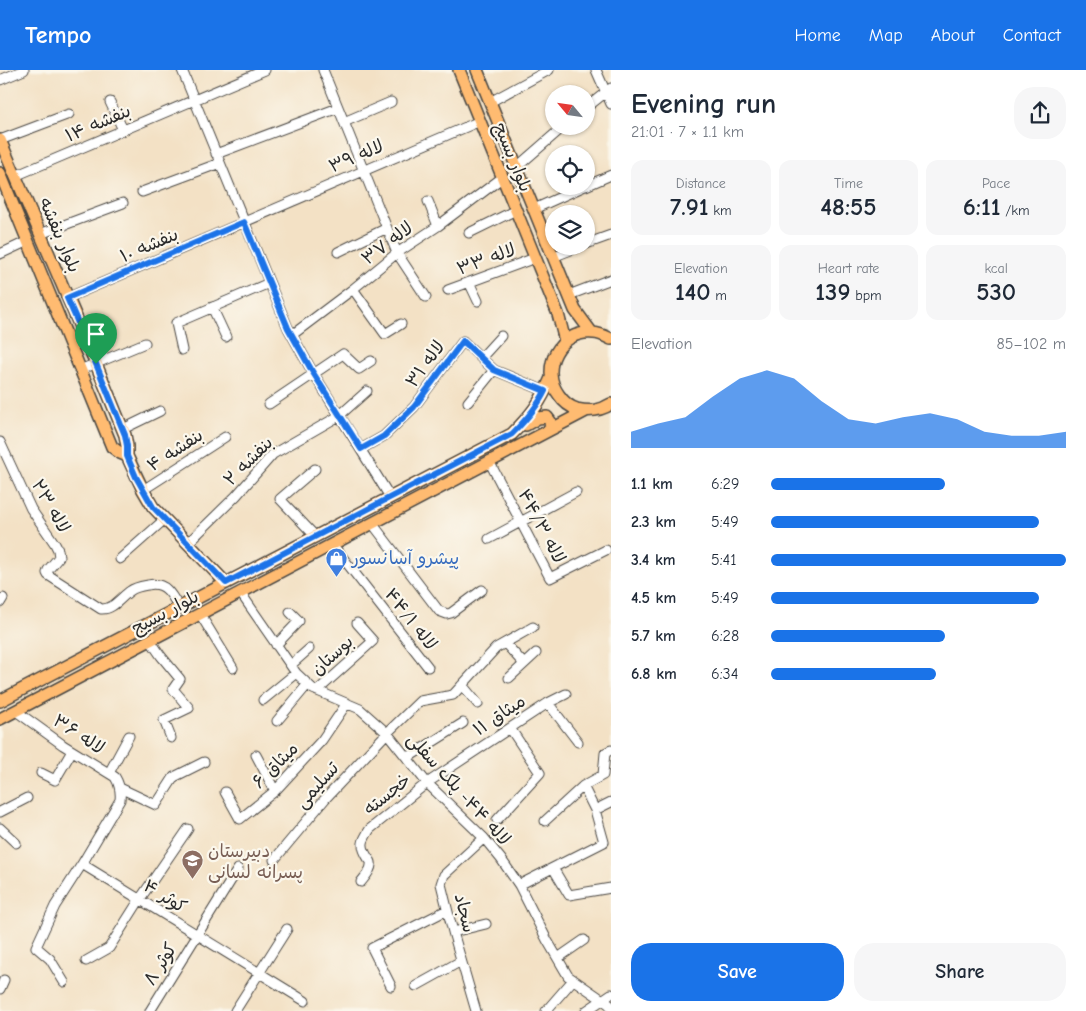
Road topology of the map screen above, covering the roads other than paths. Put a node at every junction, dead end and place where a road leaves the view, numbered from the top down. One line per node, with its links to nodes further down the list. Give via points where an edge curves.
1 (24, 70): 9 (street)
2 (182, 70): 11 (street)
3 (266, 70): 11 (street, بنفشه ۱۴)
4 (323, 70): 17 (street)
5 (459, 70): 19 (main road, بلوار بسیج)
6 (478, 70): 15 (main road, بلوار بسیج)
7 (548, 70): 15 (street)
8 (596, 70): 10 (street)
9 (0, 80)
10 (608, 90): 12 (street); 16 (street)
11 (194, 100): 21 (street, بنفشه ۱۴); 24 (street)
12 (595, 101)
13 (110, 102): 21 (street)
14 (391, 102): 20 (street)
15 (490, 102): 25 (main road, بلوار بسیج)
16 (611, 104)
17 (338, 108): 20 (street); 24 (street)
18 (69, 114): 23 (street)
19 (480, 121): 26 (street, لاله ۳۹); 29 (main road, بلوار بسیج)
20 (344, 122): 26 (street)
21 (123, 130): 28 (street, بنفشه ۱۴)
22 (554, 135): 25 (street)
23 (0, 140): 28 (main road, بلوار بنفشه)
24 (218, 159): 32 (street); 38 (street)
25 (517, 167): 36 (main road, بلوار بسیج)
26 (364, 171): 38 (street, لاله ۳۹); 40 (street)
27 (611, 175): 31 (street)
28 (15, 176): 42 (main road, بلوار بنفشه)
29 (503, 177): 37 (main road, بلوار بسیج); 39 (street, لاله ۳۷)
30 (1, 178): 44 (main road, بلوار بنفشه)
31 (595, 182)
32 (142, 192)
33 (566, 195): 36 (street)
34 (428, 201): 39 (street)
35 (124, 203): 42 (street)
36 (534, 209): 50 (main road, بلوار بسیج)
37 (516, 210): 41 (street); 51 (main road, بلوار بسیج)
38 (244, 222): 54 (street); 59 (street, بنفشه ۱۰)
39 (438, 226): 47 (street, لاله ۳۷)
40 (387, 228): 46 (street); 47 (street)
41 (469, 233)
42 (40, 234): 59 (main road, بلوار بنفشه)
43 (611, 235): 45 (street)
44 (28, 241): 48 (street); 76 (main road, بلوار بنفشه)
45 (595, 241)
46 (338, 252)
47 (397, 253): 55 (street, لاله ۳۷); 58 (street)
48 (0, 254)
49 (558, 255): 50 (street)
50 (553, 257): 57 (main road, بلوار بسیج)
51 (536, 258): 53 (street, لاله ۳۳); 63 (main road, بلوار بسیج)
52 (611, 279): 57 (street)
53 (469, 282): 56 (street, لاله ۳۳); 60 (street)
54 (269, 283): 61 (street); 66 (street)
55 (353, 289): 64 (street, via 385,334); 66 (street, لاله ۳۷)
56 (448, 290)
57 (569, 295): 62 (main road, بلوار بسیج)
58 (426, 297)
59 (67, 298): 75 (main road, بلوار بنفشه)
60 (478, 301)
61 (212, 307): 68 (street); 72 (street, via 176,323)
62 (575, 310): 63 (main road, via 569,316); 65 (main road, بلوار بسیج)
63 (558, 314): 70 (main road, بلوار بسیج)
64 (400, 324)
65 (592, 332): 69 (main road); 70 (main road)
66 (292, 335): 78 (street)
67 (501, 336): 73 (street)
68 (226, 337)
69 (611, 339)
70 (565, 341): 79 (main road, بلوار بسیج, via 553,358)
71 (146, 343): 75 (street)
72 (182, 350)
73 (481, 358): 77 (street, لاله ۳۱); 93 (street, لاله ۳۱, via 463,341 414,407 384,436)
74 (371, 361): 78 (street, via 359,369 343,354)
75 (96, 364): 76 (street); 89 (main road, بلوار بنفشه)
76 (80, 370): 94 (main road, بلوار بنفشه, via 112,447)
77 (494, 370): 81 (street, لاله ۳۱); 82 (street)
78 (314, 374): 83 (street); 87 (street)
79 (551, 378): 81 (main road, بلوار بسیج); 86 (main road, via 563,400 573,408)
80 (367, 391): 87 (street, بنفشه ۲)
81 (545, 391): 90 (main road, بلوار بسیج, via 529,417)
82 (468, 402)
83 (269, 404)
84 (611, 404): 86 (main road, بلوار بسیج)
85 (160, 411): 89 (street)
86 (586, 411): 88 (main road, بلوار بسیج)
87 (339, 416): 93 (street); 105 (street, بنفشه ۲, via 273,454)
88 (551, 428): 90 (main road, via 547,417 538,418); 95 (main road, بلوار بسیج)
89 (123, 429): 94 (main road, بلوار بنفشه)
90 (512, 434): 99 (main road, بلوار بسیج)
91 (225, 437): 97 (street, بنفشه ۴)
92 (0, 442): 112 (street, لاله ۲۳, via 31,509 58,550 59,556 48,570 48,575 101,609 110,608 137,587 154,584 168,589)
93 (361, 449): 99 (street)
94 (127, 456): 97 (main road, بلوار بنفشه)
95 (489, 461): 101 (street, لاله ۴۴/۳); 102 (main road, بلوار بسیج)
96 (315, 469): 103 (street, via 280,499)
97 (143, 490): 100 (main road, بلوار بنفشه)
98 (576, 492): 101 (street)
99 (390, 498): 103 (main road, بلوار بسیج)
100 (165, 519): 105 (main road, بلوار بنفشه); 108 (street)
101 (521, 522): 104 (street); 107 (street, لاله ۴۴/۳, via 550,578)
102 (372, 523): 106 (main road, بلوار بسیج); 110 (street, via 439,611 451,613)
103 (316, 536): 109 (main road, بلوار بسیج)
104 (489, 538)
105 (188, 543): 109 (main road, بلوار بنفشه)
106 (332, 544): 111 (main road, بلوار بسیج); 124 (street, لاله ۴۴/۱)
107 (606, 550)
108 (120, 560)
109 (226, 583): 112 (main road, بلوار بسیج)
110 (482, 590)
111 (240, 592): 114 (main road, بلوار بسیج); 119 (street, لاله ۴۴- پلک سفلی)
112 (180, 608): 133 (main road, بلوار بسیج)
113 (290, 612): 119 (street, via 299,621)
114 (200, 614): 117 (main road, بلوار بسیج); 125 (street)
115 (357, 623): 130 (street, بوستان, via 373,641)
116 (533, 627): 118 (street, تسلیمی)
117 (150, 640): 137 (main road, بلوار بسیج); 144 (street, via 180,679 173,689 190,708 164,720)
118 (505, 643): 122 (street); 129 (street, تسلیمی, via 496,648)
119 (276, 645): 123 (street, لاله ۴۴- پلک سفلی)
120 (309, 649): 123 (street)
121 (536, 653): 122 (street)
122 (524, 664): 127 (street)
123 (291, 665): 126 (street, لاله ۴۴- پلک سفلی)
124 (428, 667)
125 (233, 668)
126 (296, 674): 128 (street, لاله ۴۴- پلک سفلی); 132 (street)
127 (509, 678)
128 (308, 684): 130 (street, لاله ۴۴- پلک سفلی); 139 (street)
129 (462, 685): 136 (street); 142 (street, تسلیمی, via 453,694 420,701)
130 (317, 690): 135 (street, لاله ۴۴- پلک سفلی)
131 (566, 694): 134 (street)
132 (263, 700)
133 (0, 701)
134 (548, 702): 141 (street, میثاق ۱۱); 145 (street, میثاق ۱۱)
135 (347, 703): 142 (street, لاله ۴۴- پلک سفلی, via 360,709); 156 (street, میثاق ۶, via 322,740)
136 (478, 704)
137 (16, 710): 138 (main road, بلوار بسیج); 147 (street, لاله ۳۶)
138 (0, 719)
139 (277, 721)
140 (463, 722): 149 (street)
141 (510, 728): 153 (street, میثاق ۱۱); 162 (street, via 540,773)
142 (387, 733): 149 (street, لاله ۴۴- پلک سفلی); 168 (street, تسلیمی)
143 (129, 736): 152 (street)
144 (171, 738)
145 (578, 742)
146 (611, 750): 154 (street, via 605,754 603,775)
147 (72, 751): 151 (street, via 55,780); 152 (street, لاله ۳۶)
148 (256, 755): 156 (street)
149 (407, 758): 153 (street, لاله ۴۴- پلک سفلی)
150 (204, 762): 155 (street, via 174,777 156,805)
151 (40, 773)
152 (108, 773): 155 (street, لاله ۳۶, via 115,777)
153 (427, 783): 166 (street, لاله ۴۴- پلک سفلی); 172 (street, خجسته, via 370,829 363,839 364,851 372,865)
154 (583, 786): 160 (street); 163 (street)
155 (120, 788): 169 (street, via 120,800)
156 (275, 791): 157 (street, میثاق ۶, via 240,819)
157 (225, 792)
158 (27, 798): 161 (street)
159 (611, 802): 160 (street)
160 (595, 810): 170 (street, via 604,842)
161 (0, 812)
162 (497, 820)
163 (545, 821)
164 (0, 828): 167 (street)
165 (188, 829): 175 (street)
166 (484, 838): 173 (street, لاله ۴۴- پلک سفلی); 176 (street, سجاد, via 444,875 441,884)
167 (16, 843)
168 (274, 860)
169 (82, 864): 175 (street, کوثر ۴); 187 (street, via 55,906 36,947 50,959)
170 (554, 868): 173 (street); 174 (street, via 569,895)
171 (238, 869): 180 (street, کوثر ۸)
172 (361, 882)
173 (519, 885): 182 (street, لاله ۴۴- پلک سفلی)
174 (611, 888)
175 (140, 899): 180 (street, کوثر ۴); 184 (street, via 109,948)
176 (447, 910): 179 (street, سجاد); 188 (street, via 372,948)
177 (486, 924): 179 (street)
178 (287, 929): 185 (street)
179 (452, 932): 183 (street, سجاد)
180 (197, 934): 185 (street, کوثر ۴); 194 (street, کوثر ۸)
181 (584, 940): 182 (street)
182 (558, 958): 186 (street, لاله ۴۴- پلک سفلی)
183 (461, 961): 189 (street); 196 (street, سجاد)
184 (86, 962)
185 (259, 973): 192 (street, کوثر ۴); 195 (street)
186 (573, 980): 191 (street, لاله ۴۴- پلک سفلی); 197 (street)
187 (64, 982)
188 (391, 986)
189 (416, 986)
190 (611, 994): 191 (street)
191 (602, 1000): 193 (street, لاله ۴۴- پلک سفلی); 198 (street)
192 (305, 1001)
193 (611, 1008)
194 (150, 1011)
195 (235, 1011)
196 (476, 1011)
197 (546, 1011)
198 (586, 1011)

